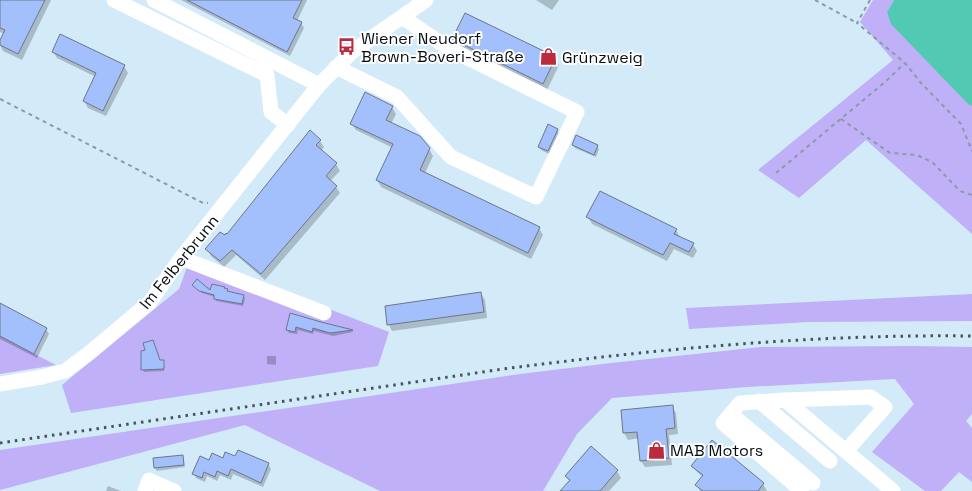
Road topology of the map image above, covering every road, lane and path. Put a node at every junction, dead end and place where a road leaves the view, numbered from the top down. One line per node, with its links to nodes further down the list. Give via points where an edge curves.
1 (114, 0): 13 (street, via 267,75 271,112)
2 (154, 0): 10 (street)
3 (426, 0): 6 (street, Im Felberbrunn)
4 (815, 0): 7 (path)
5 (870, 0): 7 (path)
6 (402, 17): 9 (street, Im Felberbrunn); 9 (street, via 448,48 577,112 536,196 452,157 397,97)
7 (857, 23): 8 (path)
8 (905, 63): 12 (path); 14 (path, via 961,124)
9 (336, 67): 10 (street, Im Felberbrunn)
10 (319, 85): 13 (street, Im Felberbrunn)
11 (0, 100): 19 (path, via 203,203)
12 (842, 119): 17 (path); 18 (path, via 890,152 932,162 960,191)
13 (288, 124): 19 (street, Im Felberbrunn)
14 (968, 140): 15 (path); 16 (path)
15 (972, 140)
16 (972, 151)
17 (776, 173)
18 (972, 195)
19 (226, 204): 20 (street, Im Felberbrunn)
20 (182, 258): 21 (street); 22 (street, Im Felberbrunn, via 150,302 65,371)
21 (324, 313)
22 (0, 384)
23 (785, 400): 24 (street); 25 (street); 25 (street, via 872,397 885,407)
24 (759, 401): 26 (street); 28 (street, via 740,403 723,423)
25 (846, 451): 30 (street)
26 (830, 461)
27 (147, 486): 29 (street)
28 (808, 487)
29 (174, 491)
30 (893, 491)

